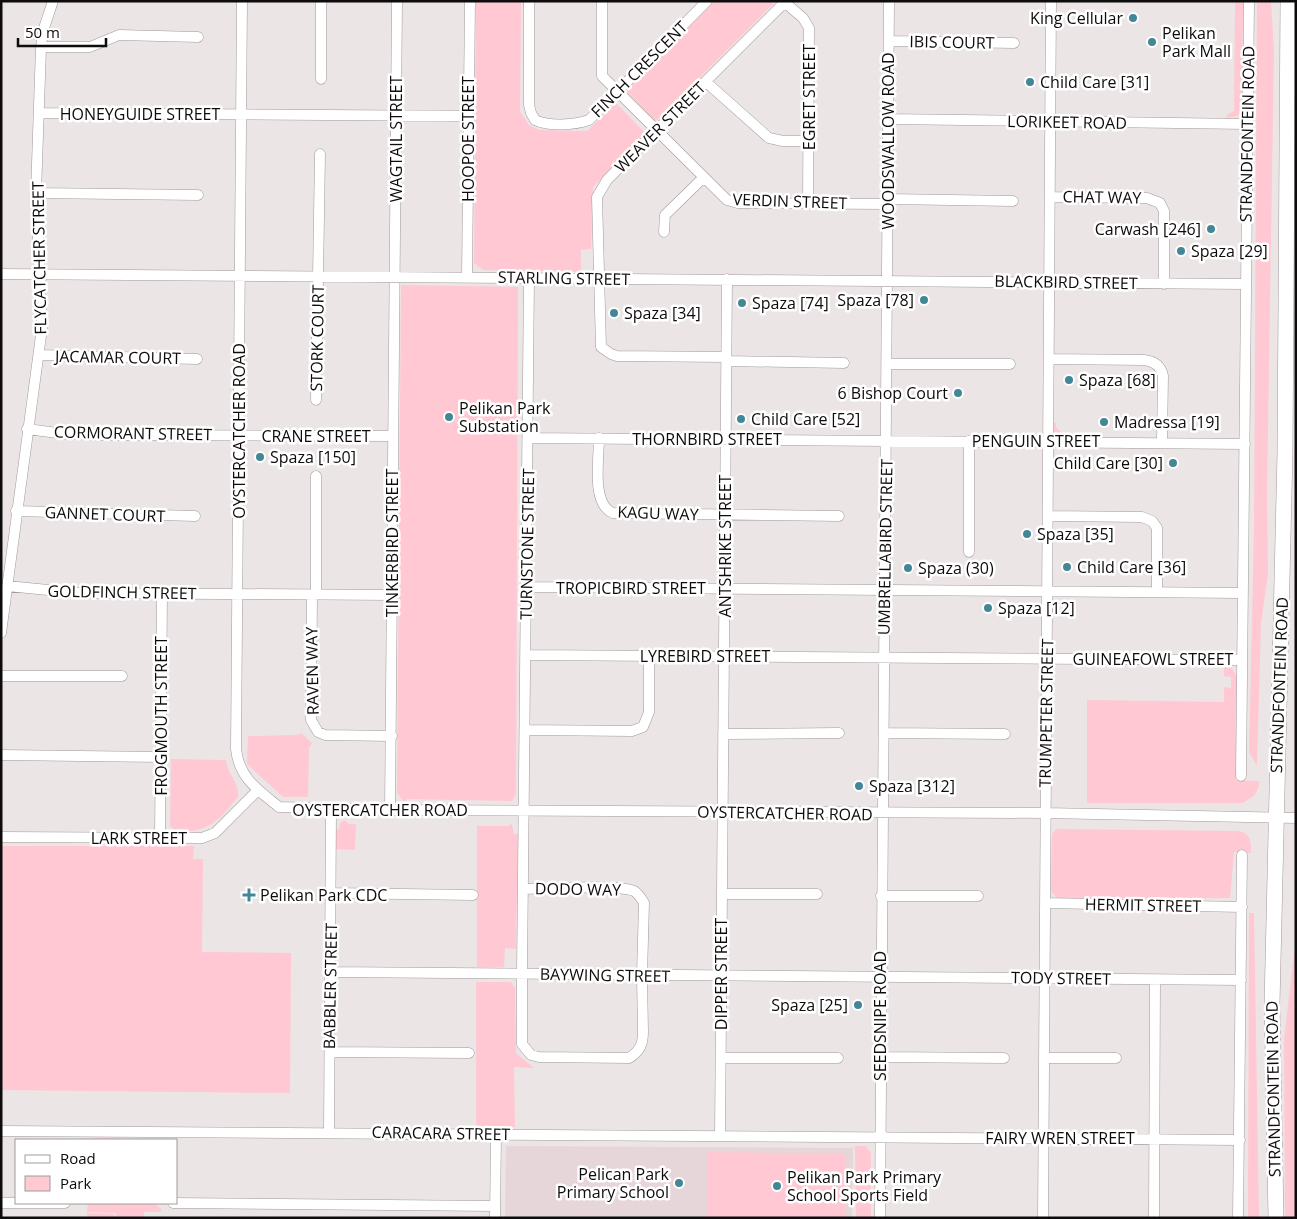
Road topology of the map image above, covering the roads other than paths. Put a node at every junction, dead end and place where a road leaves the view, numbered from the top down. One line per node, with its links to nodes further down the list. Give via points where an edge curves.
1 (53, 1): 17 (street, FLYCATCHER STREET)
2 (242, 1): 22 (street, OYSTERCATCHER ROAD)
3 (321, 1): 18 (street)
4 (397, 1): 23 (street, WAGTAIL STREET)
5 (470, 1): 24 (street, HOOPOE STREET)
6 (529, 1): 20 (street, FINCH CRESCENT, via 528,105 536,120 542,123 589,120)
7 (602, 1): 20 (street, VERDIN STREET, via 601,71)
8 (707, 1): 20 (street, FINCH CRESCENT)
9 (889, 1): 15 (street, WOODSWALLOW ROAD)
10 (1051, 1): 26 (street, TRUMPETER STREET)
11 (1249, 1): 27 (street, STRANDFONTEIN ROAD)
12 (1288, 1): 114 (main road, STRANDFONTEIN ROAD, via 1285,452)
13 (784, 2): 19 (street, WEAVER STREET); 29 (street, EGRET STREET, via 810,28)
14 (198, 37): 17 (street, via 119,35 90,46)
15 (889, 42): 16 (street, IBIS COURT); 25 (street, WOODSWALLOW ROAD)
16 (1014, 43)
17 (40, 47): 21 (street, FLYCATCHER STREET)
18 (321, 79)
19 (706, 82): 28 (street, WEAVER STREET); 29 (street, via 769,138)
20 (617, 91): 28 (street, VERDIN STREET)
21 (39, 113): 22 (street, HONEYGUIDE STREET); 32 (street, FLYCATCHER STREET)
22 (242, 115): 23 (street, HONEYGUIDE STREET); 41 (street, OYSTERCATCHER ROAD)
23 (396, 115): 24 (street, HONEYGUIDE STREET); 43 (street, WAGTAIL STREET)
24 (469, 116): 44 (street, HOOPOE STREET)
25 (888, 120): 26 (street, LORIKEET ROAD); 35 (street, WOODSWALLOW ROAD)
26 (1051, 122): 27 (street, LORIKEET ROAD); 34 (street, TRUMPETER STREET)
27 (1246, 124): 51 (street, STRANDFONTEIN ROAD)
28 (656, 132): 31 (street, VERDIN STREET); 47 (street, WEAVER STREET, via 600,190 597,206)
29 (809, 141): 37 (street, EGRET STREET)
30 (320, 154): 42 (street, STORK COURT)
31 (703, 178): 37 (street, VERDIN STREET, via 732,202); 38 (street, via 665,215)
32 (36, 194): 33 (street); 40 (street, FLYCATCHER STREET)
33 (198, 195)
34 (1050, 197): 49 (street, TRUMPETER STREET); 50 (street, CHAT WAY, via 1147,198 1160,202 1164,211)
35 (888, 201): 36 (street, VERDIN STREET); 37 (street, VERDIN STREET); 48 (street, WOODSWALLOW ROAD)
36 (1013, 201)
37 (808, 203)
38 (664, 232)
39 (1, 274): 40 (street, STARLING STREET)
40 (40, 275): 41 (street, STARLING STREET); 52 (street, FLYCATCHER STREET, via 42,328)
41 (240, 275): 42 (street, STARLING STREET); 61 (street, OYSTERCATCHER ROAD)
42 (318, 277): 43 (street, STARLING STREET); 59 (street, STORK COURT)
43 (395, 277): 44 (street, STARLING STREET); 62 (street, TINKERBIRD STREET)
44 (467, 277): 45 (street, STARLING STREET)
45 (529, 278): 47 (street, STARLING STREET); 63 (street, TURNSTONE STREET)
46 (727, 279): 47 (street, STARLING STREET); 48 (street, STARLING STREET); 54 (street, ANTSHRIKE STREET)
47 (600, 280): 54 (street, WEAVER STREET, via 600,336 604,350 617,356)
48 (888, 280): 49 (street, BLACKBIRD STREET); 57 (street, UMBRELLABIRD STREET)
49 (1049, 282): 50 (street, BLACKBIRD STREET); 55 (street, TRUMPETER STREET)
50 (1164, 284): 51 (street, BLACKBIRD STREET)
51 (1245, 284): 70 (street, STRANDFONTEIN ROAD)
52 (39, 356): 53 (street, JACAMAR COURT); 60 (street, FLYCATCHER STREET)
53 (196, 359)
54 (726, 359): 56 (street); 65 (street, ANTSHRIKE STREET)
55 (1049, 359): 68 (street, TRUMPETER STREET); 69 (street, via 1144,360 1156,364 1162,369 1163,376)
56 (844, 363)
57 (886, 364): 58 (street); 66 (street, UMBRELLABIRD STREET)
58 (1010, 364)
59 (316, 400)
60 (27, 429): 61 (street, CORMORANT STREET, via 66,434); 72 (street, FLYCATCHER STREET)
61 (239, 435): 62 (street, CRANE STREET); 86 (street, OYSTERCATCHER ROAD)
62 (392, 436): 88 (street, TINKERBIRD STREET)
63 (528, 438): 64 (street, THORNBIRD STREET); 79 (street, TURNSTONE STREET)
64 (599, 438): 65 (street, THORNBIRD STREET); 74 (street, KAGU WAY, via 599,494 607,510 625,514)
65 (726, 439): 66 (street, THORNBIRD STREET); 74 (street, ANTSHRIKE STREET)
66 (886, 440): 67 (street, PENGUIN STREET); 81 (street, UMBRELLABIRD STREET)
67 (969, 441): 68 (street, PENGUIN STREET); 77 (street)
68 (1048, 442): 69 (street, PENGUIN STREET); 76 (street, TRUMPETER STREET)
69 (1162, 442): 70 (street, PENGUIN STREET)
70 (1245, 444): 84 (street, STRANDFONTEIN ROAD)
71 (316, 476): 87 (street)
72 (16, 511): 73 (street, GANNET COURT); 78 (street, FLYCATCHER STREET)
73 (194, 516)
74 (724, 516): 75 (street); 80 (street, ANTSHRIKE STREET)
75 (840, 516)
76 (1049, 516): 82 (street, TRUMPETER STREET); 83 (street, via 1142,516 1152,521 1157,528)
77 (969, 552)
78 (7, 586): 85 (street, GOLDFINCH STREET, via 53,592); 89 (street, FLYCATCHER STREET)
79 (527, 587): 80 (street, TROPICBIRD STREET); 90 (street, TURNSTONE STREET)
80 (725, 588): 81 (street, TROPICBIRD STREET); 92 (street, ANTSHRIKE STREET)
81 (885, 590): 82 (street, TROPICBIRD STREET); 93 (street, UMBRELLABIRD STREET)
82 (1047, 591): 83 (street, TROPICBIRD STREET); 94 (street, TRUMPETER STREET)
83 (1157, 592): 84 (street, TROPICBIRD STREET)
84 (1242, 592): 95 (street, STRANDFONTEIN ROAD)
85 (162, 593): 86 (street, GOLDFINCH STREET); 105 (street, FROGMOUTH STREET)
86 (238, 594): 87 (street, GOLDFINCH STREET); 107 (street, OYSTERCATCHER ROAD, via 237,762)
87 (314, 595): 88 (street, GOLDFINCH STREET); 103 (street, RAVEN WAY, via 314,728 325,735)
88 (392, 595): 103 (street, TINKERBIRD STREET)
89 (1, 634)
90 (526, 655): 91 (street, LYREBIRD STREET); 98 (street, TURNSTONE STREET)
91 (649, 656): 92 (street, LYREBIRD STREET); 98 (street, via 649,712 642,728 632,731)
92 (723, 657): 93 (street, LYREBIRD STREET); 101 (street, ANTSHRIKE STREET)
93 (884, 658): 94 (street, GUINEAFOWL STREET); 100 (street, UMBRELLABIRD STREET)
94 (1047, 658): 95 (street, GUINEAFOWL STREET); 112 (street, TRUMPETER STREET)
95 (1242, 660): 106 (street, STRANDFONTEIN ROAD)
96 (1, 676): 97 (street)
97 (122, 676)
98 (526, 730): 110 (street, TURNSTONE STREET)
99 (839, 733): 101 (street)
100 (884, 733): 102 (street); 113 (street, UMBRELLABIRD STREET)
101 (723, 734): 111 (street, ANTSHRIKE STREET)
102 (1005, 734)
103 (392, 736): 109 (street, TINKERBIRD STREET)
104 (1, 755): 105 (street)
105 (160, 757): 117 (street, FROGMOUTH STREET)
106 (1241, 776)
107 (258, 790): 108 (street, OYSTERCATCHER ROAD, via 284,809); 117 (street, LARK STREET, via 209,837)
108 (331, 810): 109 (street, OYSTERCATCHER ROAD); 120 (street, BABBLER STREET)
109 (390, 810): 110 (street, OYSTERCATCHER ROAD)
110 (524, 810): 111 (street, OYSTERCATCHER ROAD); 119 (street, TURNSTONE STREET)
111 (722, 812): 113 (street, OYSTERCATCHER ROAD); 122 (street, DIPPER STREET)
112 (1045, 813): 113 (street, OYSTERCATCHER ROAD); 114 (street, OYSTERCATCHER ROAD); 126 (street, TRUMPETER STREET)
113 (882, 814): 124 (street, SEEDSNIPE ROAD)
114 (1275, 817): 115 (street, OYSTERCATCHER ROAD); 163 (main road, STRANDFONTEIN ROAD, via 1272,1004)
115 (1296, 818)
116 (1, 837): 117 (street, LARK STREET)
117 (160, 838)
118 (1242, 855): 127 (street, STRANDFONTEIN ROAD)
119 (523, 889): 129 (street, TURNSTONE STREET); 130 (street, DODO WAY, via 635,892 644,903)
120 (331, 893): 121 (street); 128 (street, BABBLER STREET)
121 (474, 894)
122 (722, 894): 123 (street); 131 (street, DIPPER STREET)
123 (817, 894)
124 (882, 896): 125 (street); 132 (street, SEEDSNIPE ROAD)
125 (978, 896)
126 (1045, 903): 127 (street, HERMIT STREET); 133 (street, TRUMPETER STREET)
127 (1242, 907): 135 (street, STRANDFONTEIN ROAD)
128 (330, 972): 129 (street, BAYWING STREET); 136 (street, BABBLER STREET)
129 (522, 973): 130 (street, BAYWING STREET); 130 (street, DODO WAY, via 522,1044 531,1055 540,1057 629,1058 636,1054 643,1041)
130 (642, 976): 131 (street, BAYWING STREET)
131 (720, 976): 132 (street, BAYWING STREET); 139 (street, DIPPER STREET)
132 (880, 977): 133 (street, TODY STREET); 138 (street, SEEDSNIPE ROAD)
133 (1045, 978): 134 (street, TODY STREET); 142 (street, TRUMPETER STREET)
134 (1155, 980): 135 (street, TODY STREET); 152 (street)
135 (1242, 980): 153 (street, STRANDFONTEIN ROAD)
136 (330, 1052): 137 (street); 145 (street, BABBLER STREET)
137 (469, 1053)
138 (880, 1057): 141 (street); 150 (street, SEEDSNIPE ROAD)
139 (720, 1058): 140 (street); 149 (street, DIPPER STREET)
140 (838, 1058)
141 (1004, 1058)
142 (1044, 1058): 143 (street); 151 (street, TRUMPETER STREET)
143 (1116, 1058)
144 (1, 1131): 147 (street, CARACARA STREET)
145 (329, 1132): 146 (street, CARACARA STREET); 148 (street, CARACARA STREET)
146 (496, 1134): 149 (street, CARACARA STREET); 157 (street)
147 (78, 1136): 148 (street, CARACARA STREET)
148 (156, 1136)
149 (720, 1136): 150 (street, CARACARA STREET)
150 (880, 1138): 151 (street, FAIRY WREN STREET); 159 (street, SEEDSNIPE ROAD)
151 (1043, 1138): 152 (street, FAIRY WREN STREET); 160 (street, TRUMPETER STREET)
152 (1154, 1138): 153 (street, FAIRY WREN STREET); 161 (street)
153 (1240, 1140): 162 (street, STRANDFONTEIN ROAD)
154 (1, 1203): 155 (street)
155 (15, 1203)
156 (178, 1203): 157 (street)
157 (495, 1206): 158 (street)
158 (495, 1218)
159 (880, 1218)
160 (1043, 1218)
161 (1154, 1218)
162 (1238, 1218)
163 (1276, 1218)

